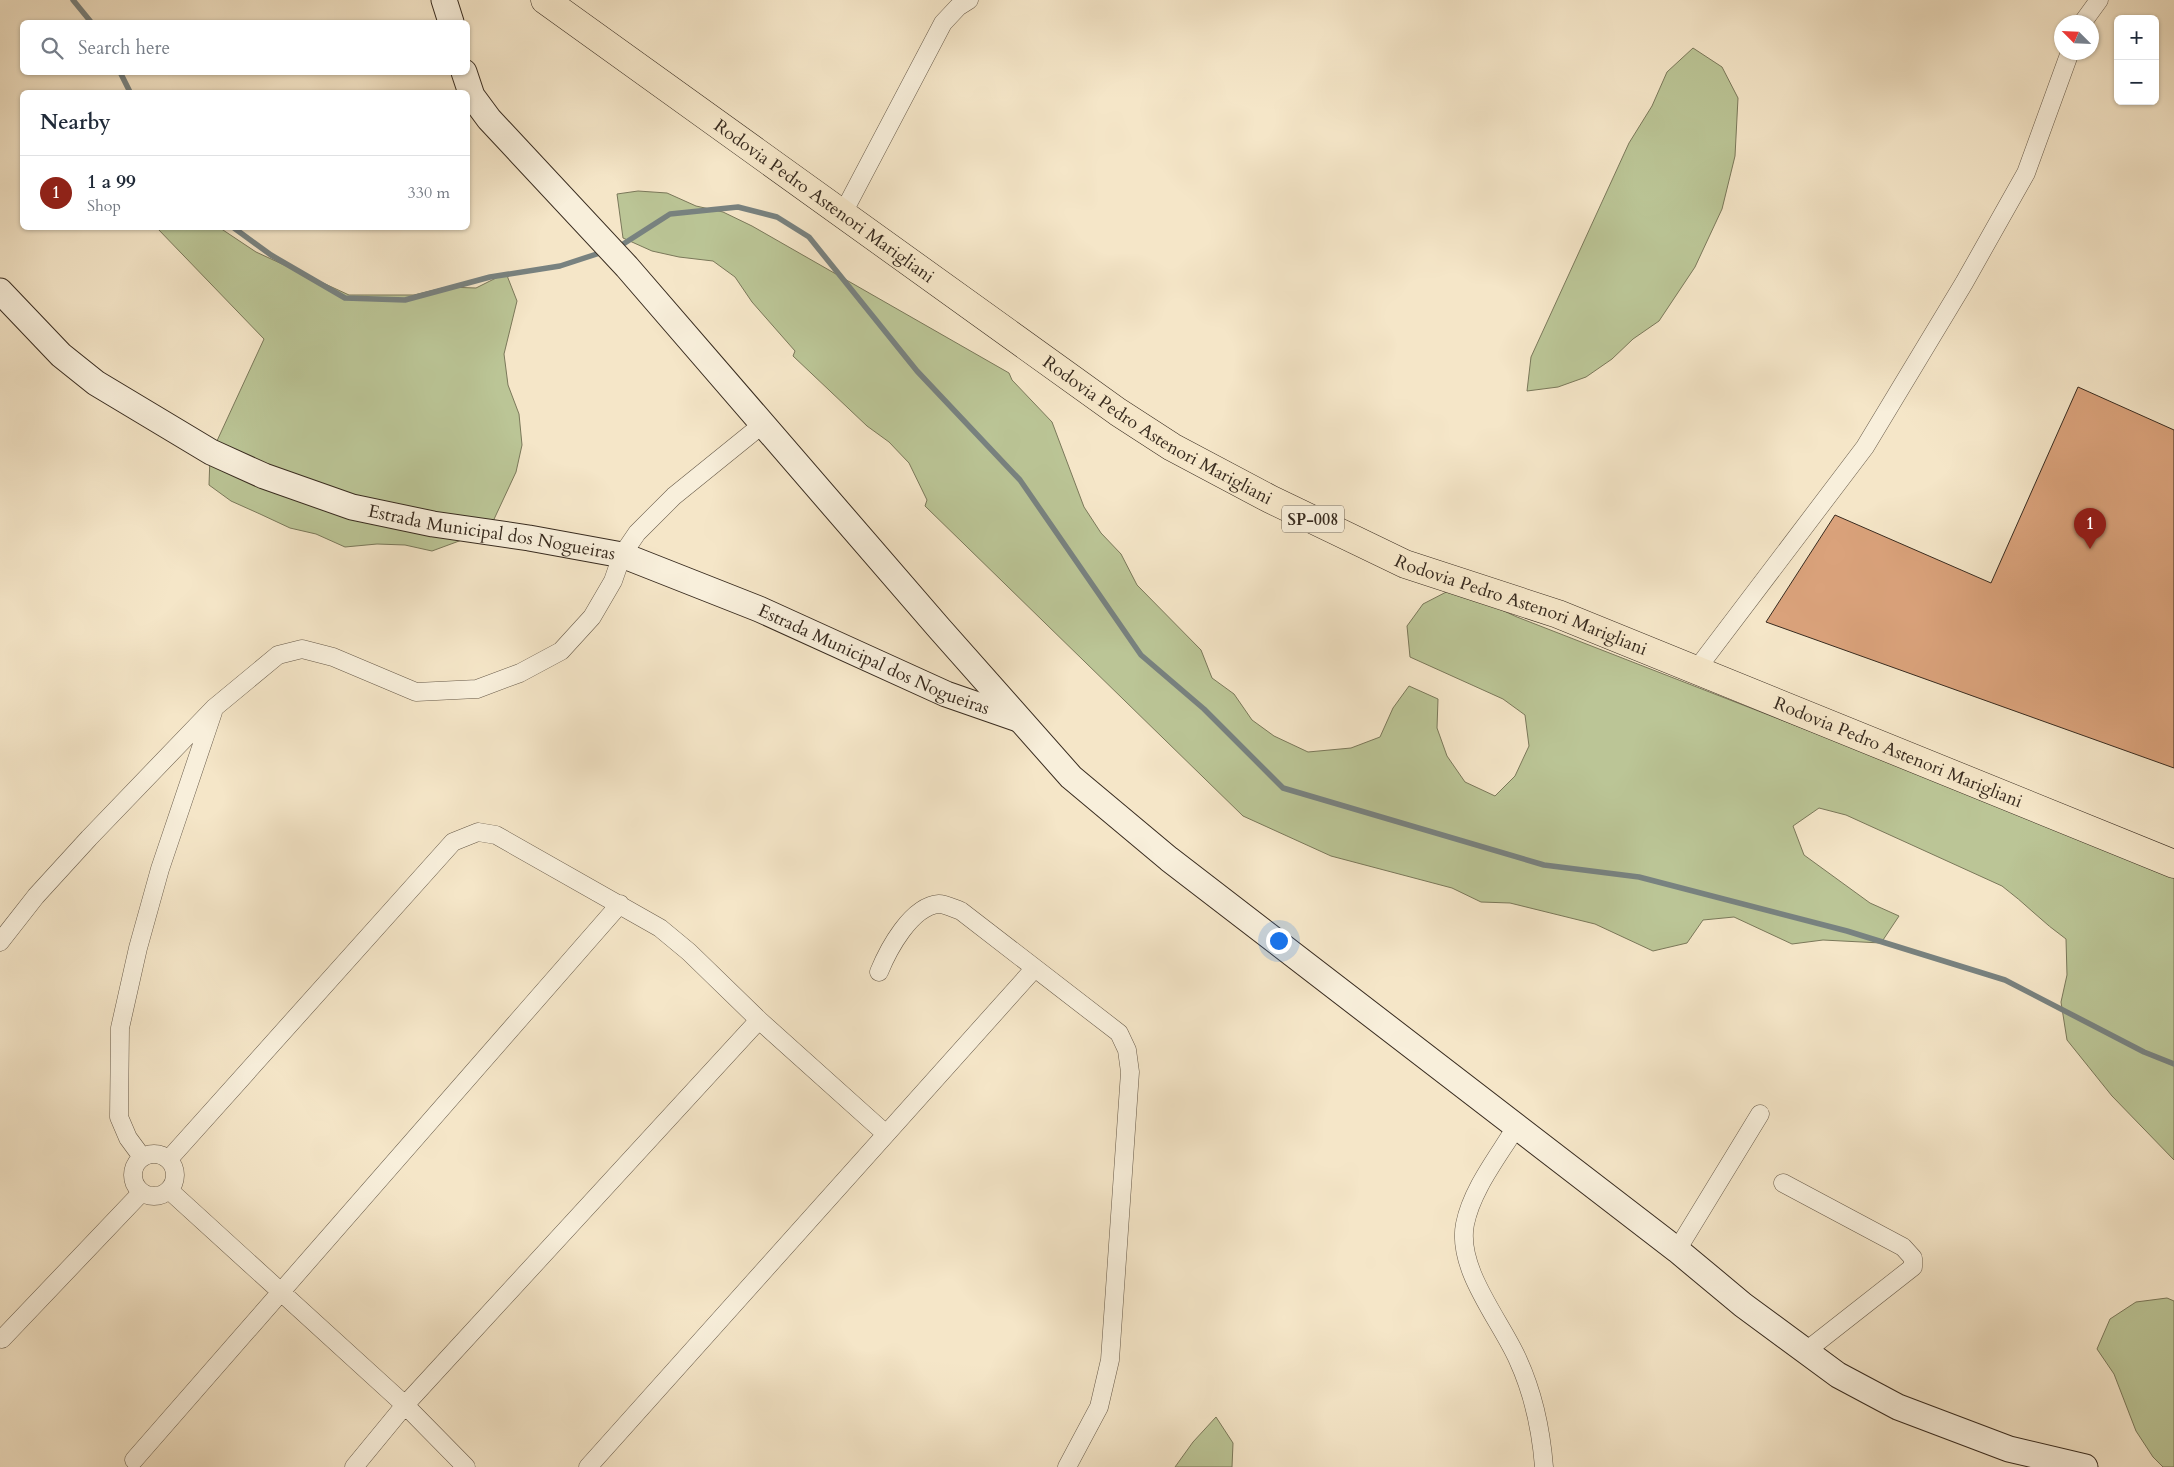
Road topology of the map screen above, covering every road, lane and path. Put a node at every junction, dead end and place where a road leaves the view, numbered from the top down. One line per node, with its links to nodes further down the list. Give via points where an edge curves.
1 (444, 0): 6 (street)
2 (545, 0): 11 (main road, Rodovia Pedro Astenori Marigliani / SP-008)
3 (969, 0): 11 (street, via 943,23)
4 (2099, 0): 5 (street)
5 (2088, 15)
6 (450, 20)
7 (2067, 60): 15 (street, via 2026,173 1925,349 1865,447)
8 (465, 75): 9 (street)
9 (470, 90)
10 (470, 90): 13 (street, via 489,119 626,267)
11 (843, 213): 15 (main road, Rodovia Pedro Astenori Marigliani / SP-008, via 1118,412 1172,447 1404,564 1558,614)
12 (0, 291): 14 (street, Estrada Municipal dos Nogueiras, via 61,355 96,383 212,452 264,476 352,507 433,524)
13 (763, 424): 14 (street, via 674,496 637,533); 17 (street)
14 (622, 555): 16 (street, via 613,581 592,617 560,651 511,677 477,689 416,692 333,657 302,649 278,655); 17 (street, Estrada Municipal dos Nogueiras, via 759,609 946,694)
15 (1696, 670): 18 (main road, Rodovia Pedro Astenori Marigliani / SP-008)
16 (214, 708): 20 (street, via 89,838 36,896); 27 (street, via 160,869 120,1028 119,1117 128,1138)
17 (1020, 719): 25 (street, via 1071,777 1169,859)
18 (2174, 864)
19 (620, 904): 23 (street, via 660,928 689,952); 28 (street, via 496,835 478,832 453,842); 33 (street)
20 (0, 942)
21 (1034, 969): 22 (street, via 961,911 939,904 921,911 891,944); 26 (street); 41 (street, via 1119,1033 1127,1050 1130,1072 1110,1360 1099,1407)
22 (879, 972)
23 (759, 1020): 26 (street); 36 (street)
24 (1760, 1114): 32 (street)
25 (1516, 1127): 32 (street); 42 (street, via 1473,1197 1464,1225 1466,1257 1482,1294 1518,1358 1534,1400)
26 (886, 1134): 40 (street)
27 (142, 1157): 28 (street, via 151,1153); 31 (street, via 132,1174 134,1185)
28 (169, 1159): 30 (street, via 175,1169 175,1181)
29 (1783, 1183): 35 (street, via 1903,1248 1913,1258 1913,1267)
30 (169, 1190): 31 (street, via 156,1197); 33 (street)
31 (141, 1192): 34 (street)
32 (1677, 1250): 35 (street)
33 (281, 1290): 36 (street); 37 (street)
34 (2, 1339)
35 (1806, 1352): 43 (street, via 1838,1375 1898,1407 2009,1449)
36 (405, 1406): 38 (street); 39 (street)
37 (134, 1460)
38 (354, 1467)
39 (466, 1467)
40 (588, 1467)
41 (1067, 1467)
42 (1544, 1467)
43 (2085, 1467)

